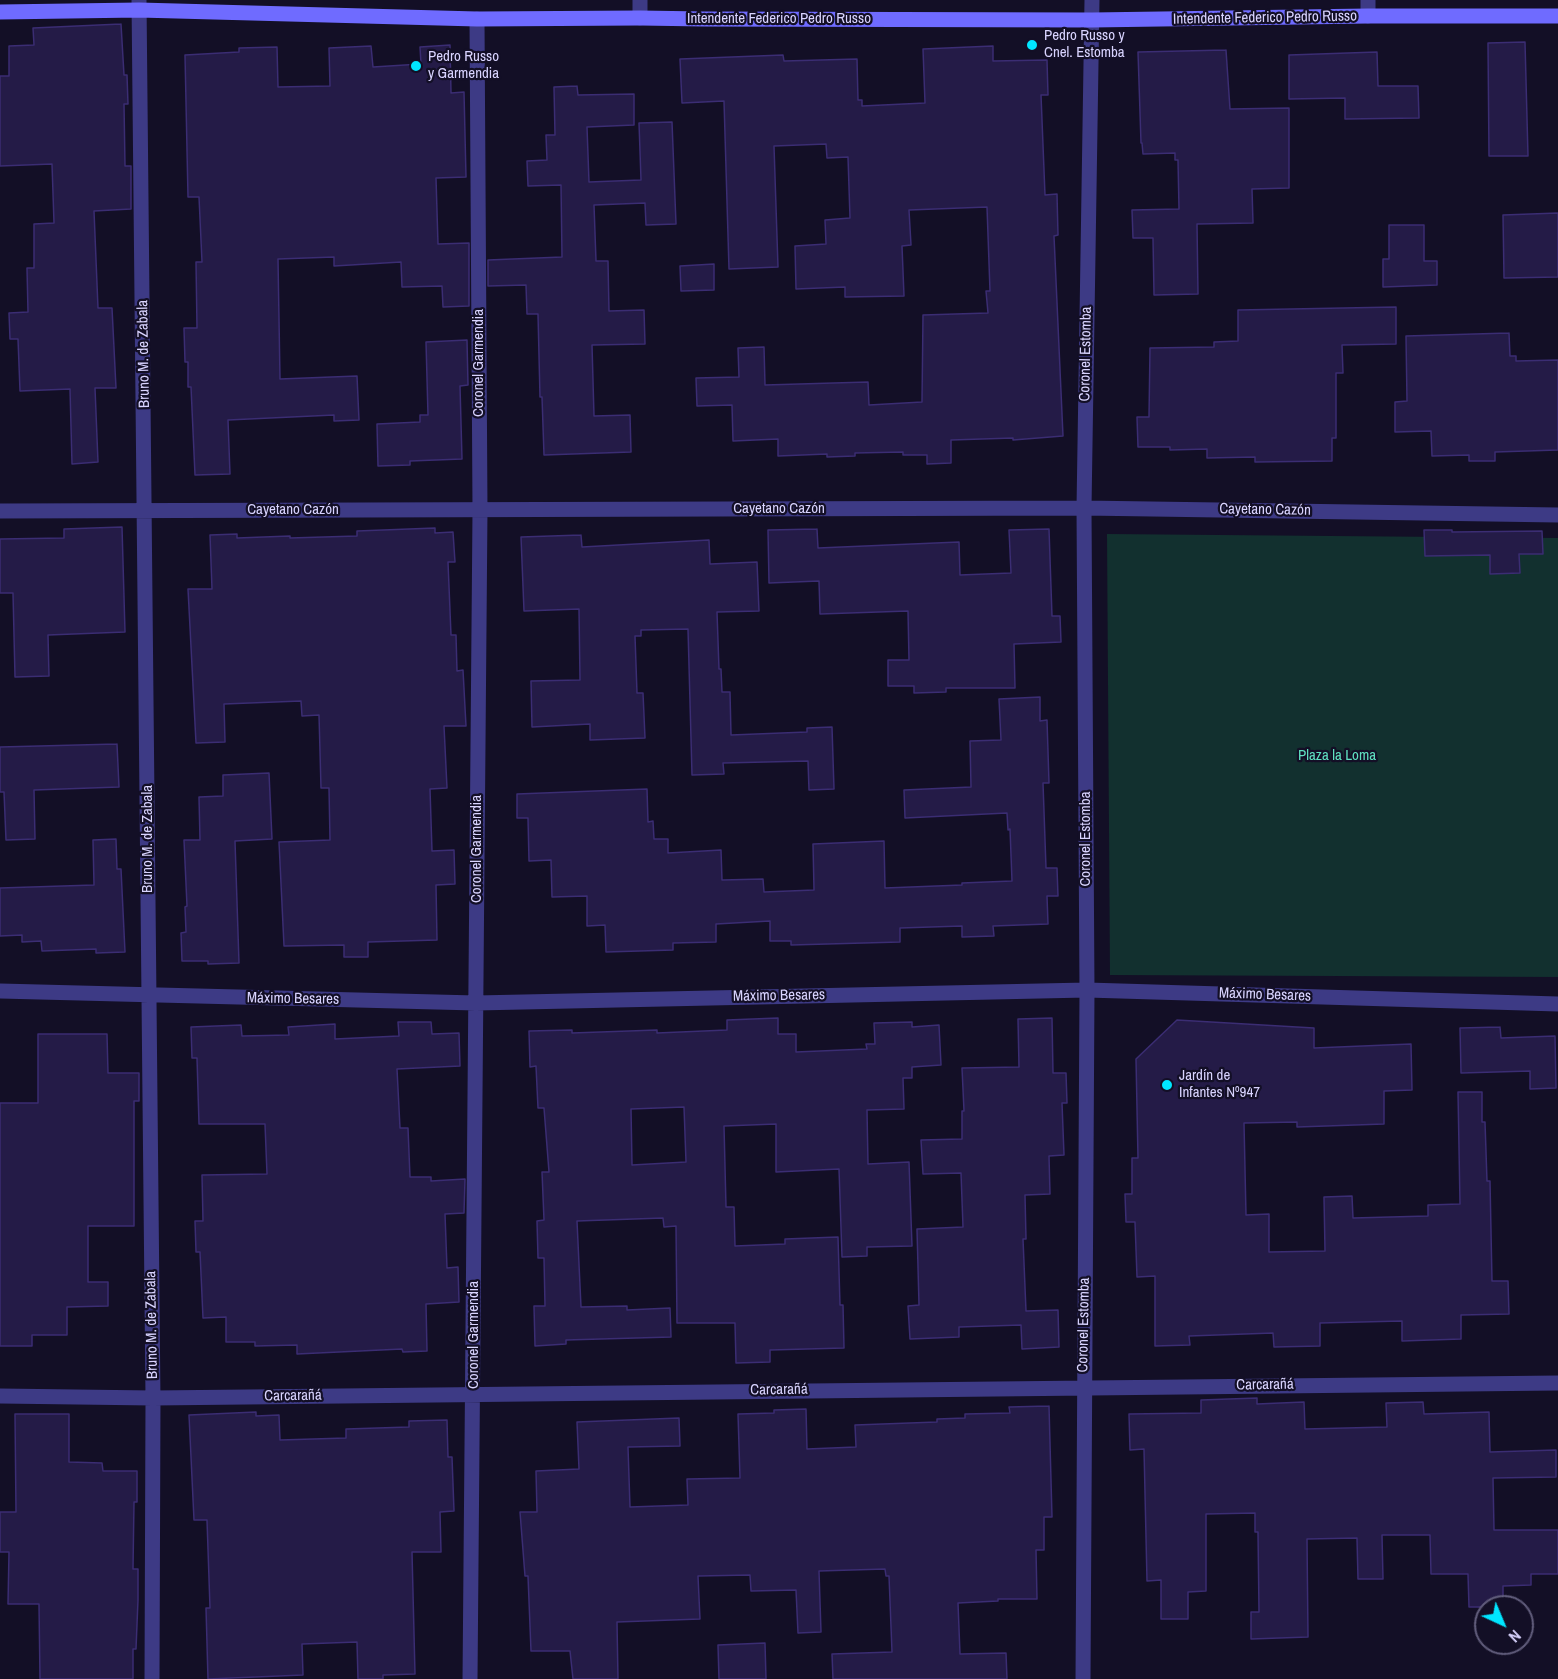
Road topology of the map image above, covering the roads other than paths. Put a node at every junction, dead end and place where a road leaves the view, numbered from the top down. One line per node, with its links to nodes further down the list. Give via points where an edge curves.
1 (640, 0): 8 (street)
2 (1092, 0): 10 (street, Coronel Estomba)
3 (1368, 0): 6 (street)
4 (139, 5): 5 (street, Intendente Federico Pedro Russo); 9 (street, Intendente Federico Pedro Russo); 12 (street, Bruno M. de Zabala)
5 (0, 12)
6 (1368, 16): 7 (street, Intendente Federico Pedro Russo); 10 (street, Intendente Federico Pedro Russo)
7 (1558, 16)
8 (640, 18): 9 (street, Intendente Federico Pedro Russo); 10 (street, Intendente Federico Pedro Russo)
9 (477, 19): 13 (street, Coronel Garmendia)
10 (1092, 20): 11 (street, Coronel Estomba)
11 (1084, 508): 13 (street, Cayetano Cazón); 15 (street, Cayetano Cazón); 16 (street, Coronel Estomba)
12 (146, 510): 13 (street, Cayetano Cazón); 14 (street, Cayetano Cazón); 18 (street, Bruno M. de Zabala)
13 (480, 510): 19 (street, Coronel Garmendia)
14 (0, 511)
15 (1558, 515)
16 (1087, 990): 19 (street, Máximo Besares); 20 (street, Máximo Besares); 22 (street, Coronel Estomba)
17 (0, 991): 18 (street, Máximo Besares)
18 (148, 995): 19 (street, Máximo Besares); 25 (street, Bruno M. de Zabala)
19 (476, 1003): 23 (street, Coronel Garmendia)
20 (1558, 1004)
21 (1558, 1383): 22 (street, Carcarañá)
22 (1083, 1387): 23 (street, Carcarañá); 28 (street, Coronel Estomba)
23 (473, 1394): 25 (street, Carcarañá); 27 (street, Coronel Garmendia)
24 (0, 1396): 25 (street, Carcarañá)
25 (153, 1398): 26 (street, Bruno M. de Zabala)
26 (152, 1679)
27 (470, 1679)
28 (1083, 1679)

